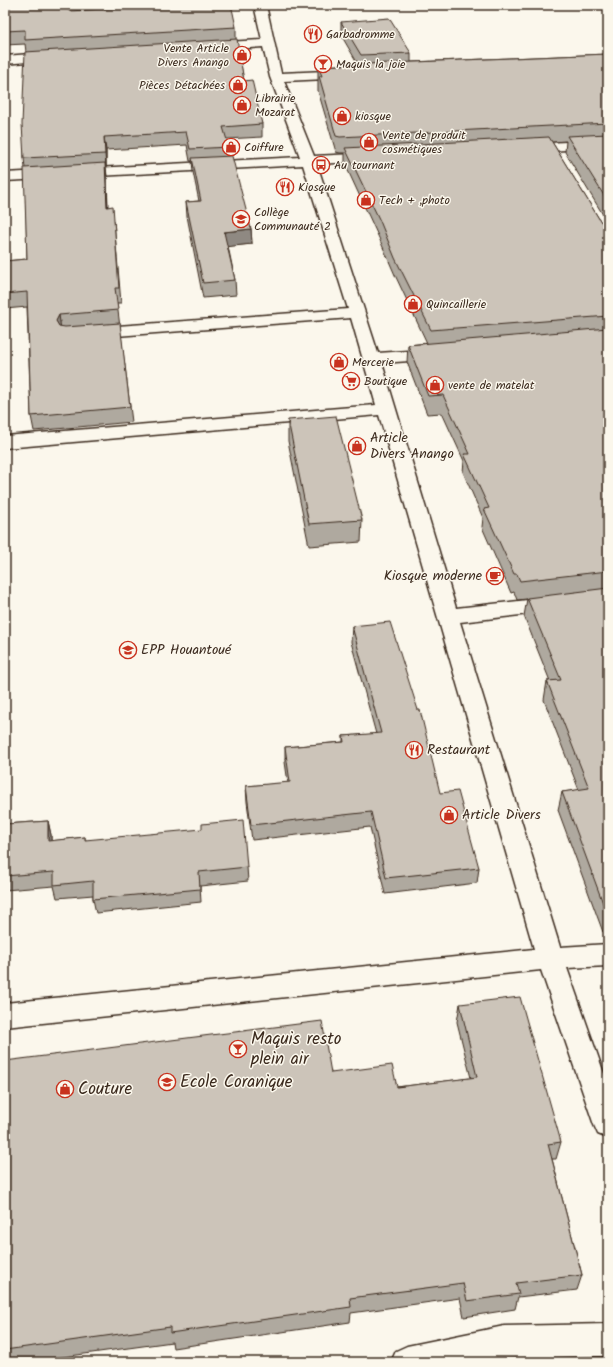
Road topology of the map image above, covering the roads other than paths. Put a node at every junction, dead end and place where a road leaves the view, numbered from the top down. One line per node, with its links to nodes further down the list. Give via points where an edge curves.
1 (260, 5): 2 (street)
2 (268, 43): 3 (street); 7 (street)
3 (196, 48)
4 (69, 56): 5 (street)
5 (5, 60)
6 (363, 74): 7 (street)
7 (276, 77): 13 (street)
8 (608, 144): 9 (street)
9 (552, 146): 10 (street); 12 (street)
10 (513, 148)
11 (387, 156): 13 (street)
12 (560, 159)
13 (309, 160): 14 (street); 15 (street)
14 (5, 177)
15 (358, 313): 16 (street); 18 (street)
16 (75, 334)
17 (450, 352): 18 (street)
18 (371, 359): 19 (street)
19 (387, 409): 20 (street); 22 (street)
20 (5, 442)
21 (608, 598): 22 (street)
22 (448, 616): 24 (street)
23 (608, 955): 24 (street)
24 (550, 958): 25 (street); 26 (street)
25 (5, 1015)
26 (608, 1125)
27 (608, 1340): 28 (street, via 504,1342)
28 (406, 1362)

